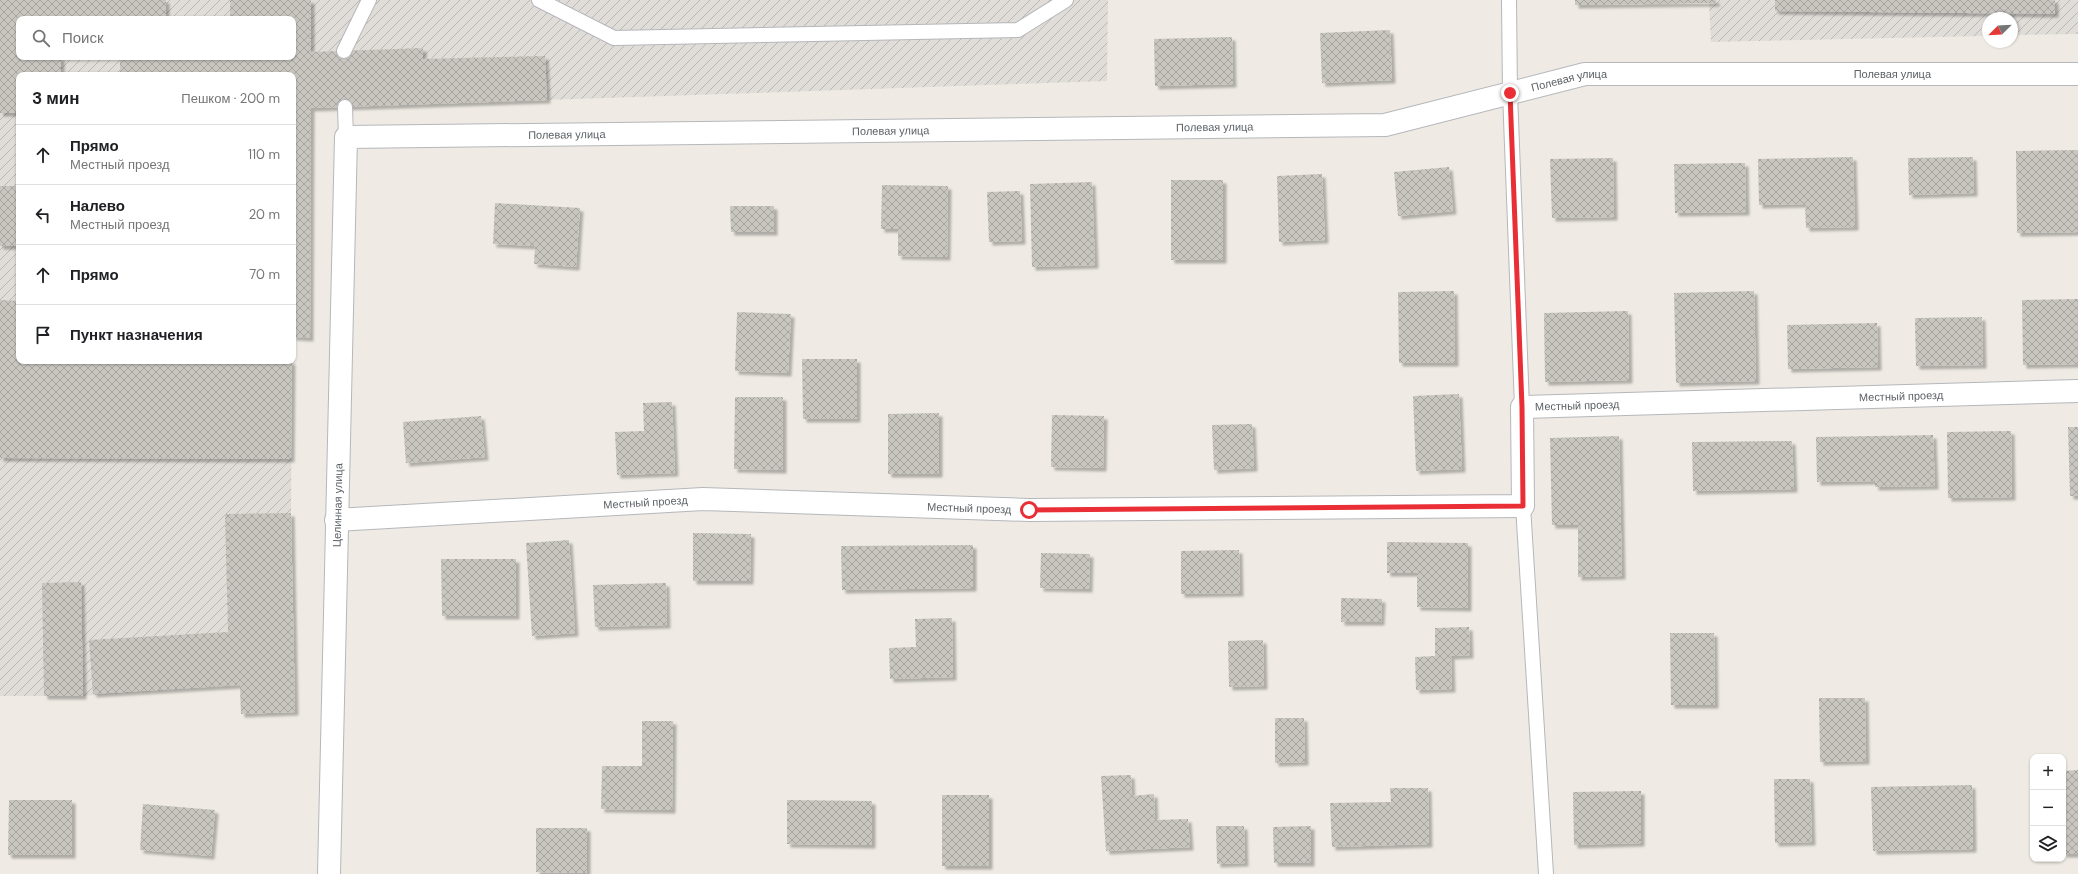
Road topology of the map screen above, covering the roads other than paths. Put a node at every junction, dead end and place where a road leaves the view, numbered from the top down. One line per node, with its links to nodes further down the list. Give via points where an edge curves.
1 (370, 0): 5 (lane)
2 (539, 0): 3 (lane, via 614,38 1018,30)
3 (1066, 0)
4 (1509, 0): 7 (lane)
5 (344, 51)
6 (2078, 74): 7 (street, Полевая улица, via 1585,74)
7 (1510, 93): 9 (street, Полевая улица, via 1385,125); 11 (lane)
8 (345, 107): 9 (lane)
9 (346, 137): 13 (street, Целинная улица)
10 (2078, 391): 11 (street, Местный проезд)
11 (1522, 407): 12 (street, Местный проезд)
12 (1523, 506): 13 (street, Местный проезд, via 1029,510 703,499); 15 (lane)
13 (336, 520): 14 (street, Целинная улица)
14 (328, 874)
15 (1546, 874)

